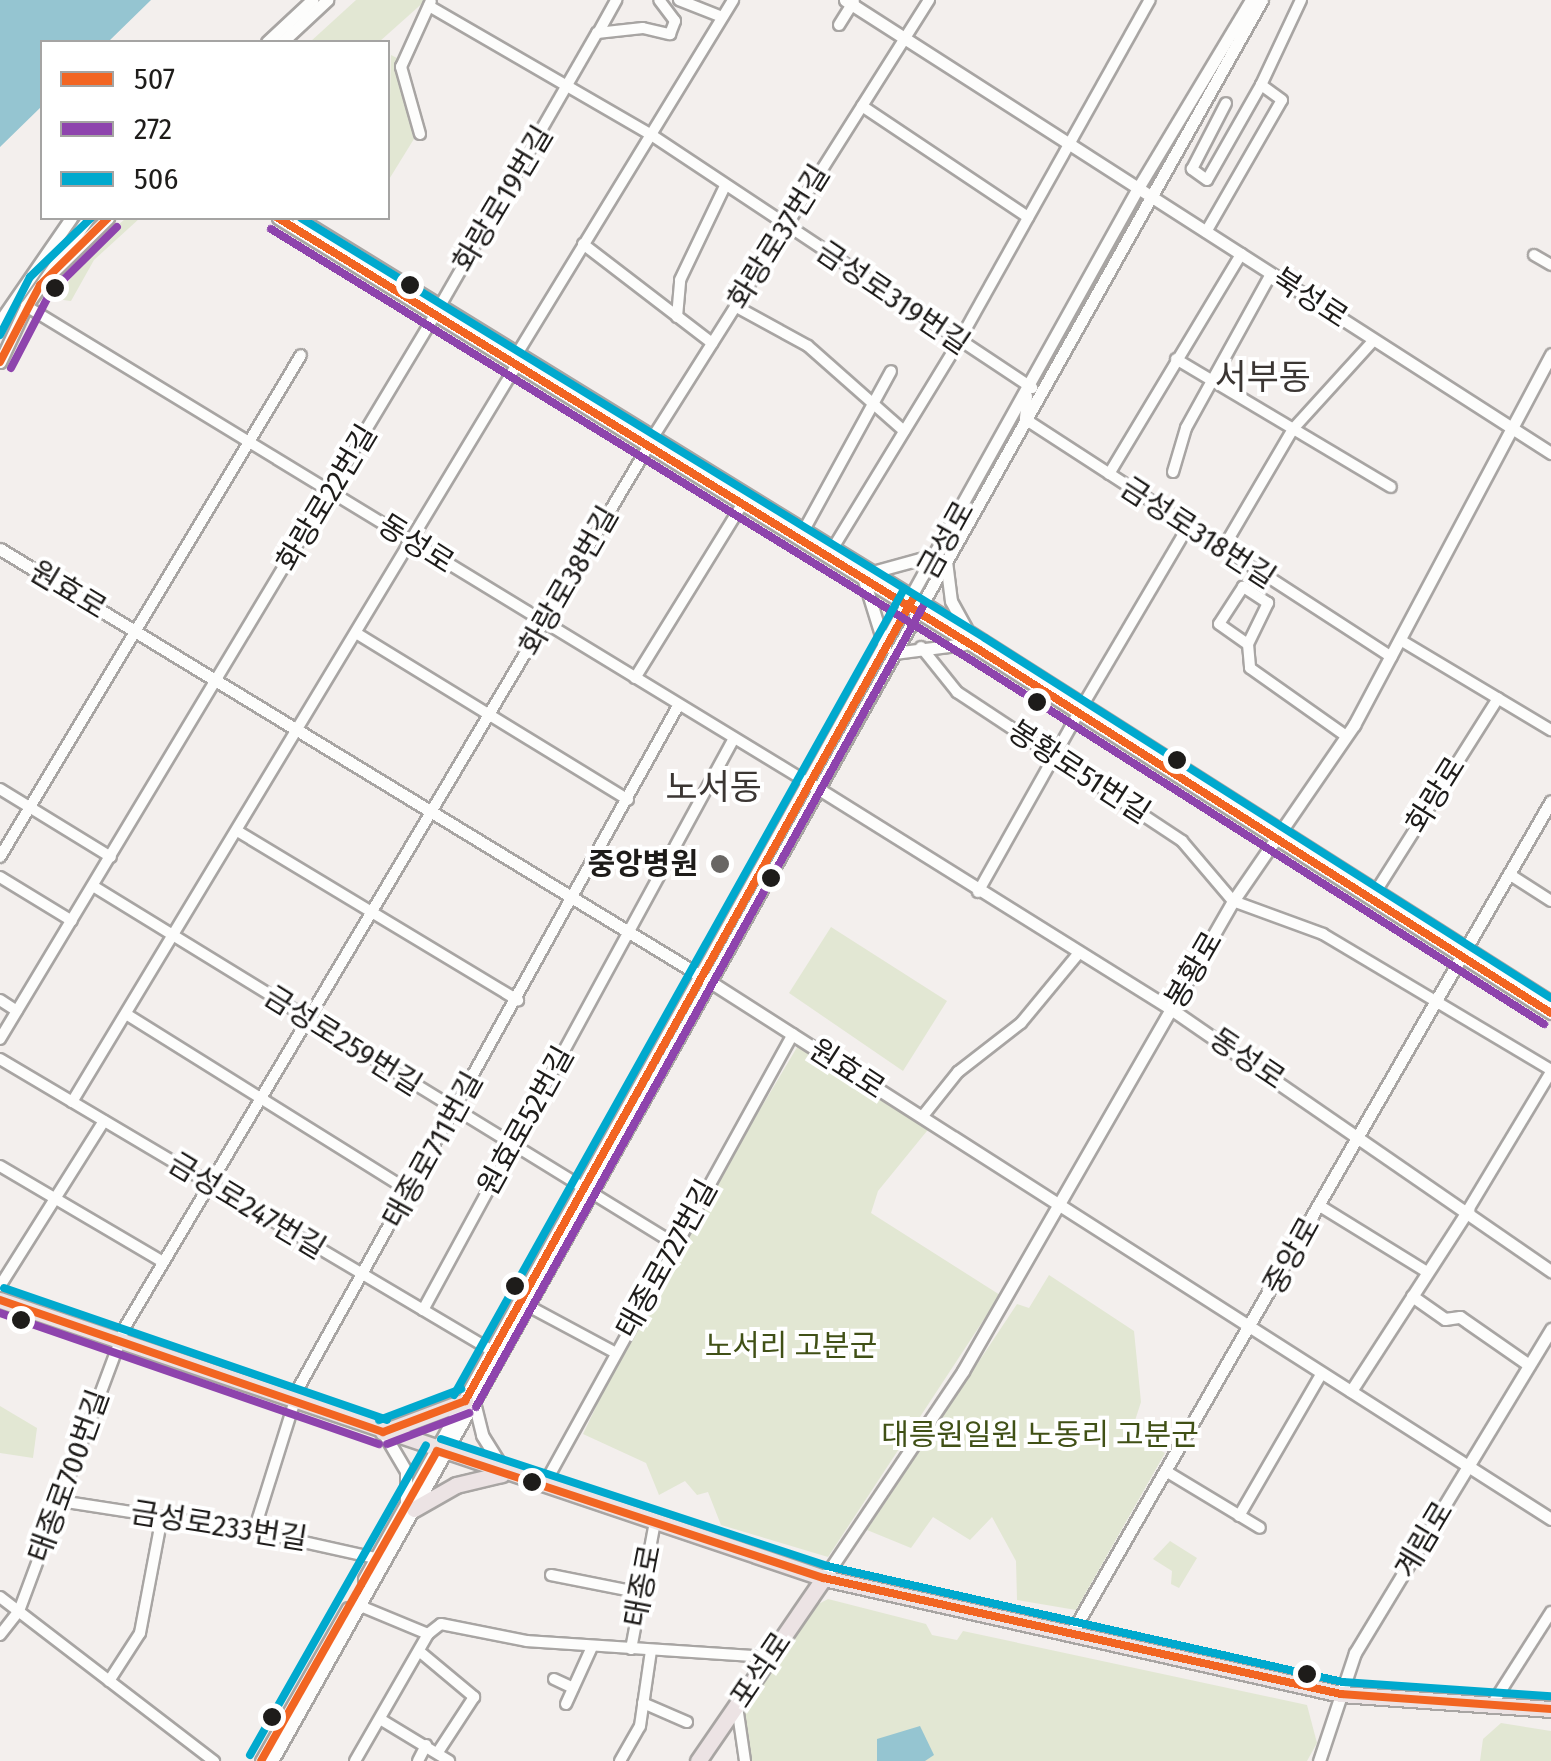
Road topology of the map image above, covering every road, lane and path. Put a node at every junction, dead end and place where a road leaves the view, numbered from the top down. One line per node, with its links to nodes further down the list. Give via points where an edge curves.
1 (312, 0): 17 (street)
2 (327, 0): 18 (street)
3 (616, 0): 15 (street, 화랑로19번길)
4 (658, 0): 15 (street, via 675,22 670,34 643,28)
5 (679, 0): 13 (street)
6 (733, 0): 13 (street)
7 (929, 0): 16 (street, 화랑로37번길)
8 (1150, 0): 25 (street)
9 (1300, 0): 20 (street)
10 (851, 1): 14 (street); 16 (street, 북성로)
11 (1257, 1): 27 (street, 금성로)
12 (431, 3): 19 (street, 금성로319번길); 23 (street, via 400,66)
13 (722, 18): 24 (street)
14 (839, 25)
15 (597, 34): 19 (street, 화랑로19번길)
16 (905, 38): 22 (street, 화랑로37번길); 25 (street, 북성로)
17 (269, 40)
18 (284, 40)
19 (572, 84): 24 (street, 금성로319번길); 45 (street, 화랑로19번길)
20 (1262, 85): 21 (street, via 1207,180 1192,168); 35 (street, via 1282,100 1278,114)
21 (1226, 103)
22 (862, 106): 28 (street); 34 (street, 화랑로37번길)
23 (420, 134)
24 (650, 134): 26 (street, 금성로319번길); 36 (street)
25 (1068, 144): 27 (street, 북성로); 28 (street)
26 (726, 186): 34 (street, 금성로319번길); 46 (street, via 680,280)
27 (1144, 192): 35 (street, 북성로); 58 (street, 금성로)
28 (1028, 216): 50 (street)
29 (70, 220): 42 (street)
30 (87, 220): 41 (street)
31 (106, 220): 41 (street)
32 (281, 220): 45 (street)
33 (301, 220): 45 (street)
34 (785, 226): 44 (street, 화랑로37번길); 50 (street, 금성로319번길)
35 (1206, 232): 37 (street, 북성로)
36 (583, 244): 46 (street); 54 (street)
37 (1241, 254): 40 (street, 북성로); 53 (street)
38 (1534, 255): 39 (street)
39 (1551, 264)
40 (1271, 274): 48 (street, 북성로); 57 (street)
41 (40, 285): 43 (street)
42 (13, 298): 43 (street); 47 (street)
43 (26, 306): 55 (street); 64 (street, 동성로)
44 (735, 306): 49 (street, 화랑로37번길); 59 (street, via 808,346)
45 (438, 310): 54 (street); 70 (street, 화랑로22번길)
46 (677, 317): 49 (street)
47 (0, 322)
48 (1374, 340): 61 (street, 북성로); 62 (street)
49 (712, 343): 65 (street, 화랑로37번길)
50 (958, 343): 58 (street, 금성로319번길); 63 (street)
51 (302, 354): 64 (street)
52 (1551, 354): 61 (street, 봉황로)
53 (1176, 359): 57 (street); 68 (street)
54 (517, 360): 65 (street); 74 (street)
55 (0, 362)
56 (891, 371): 59 (street)
57 (1212, 380): 62 (street); 67 (street, via 1181,439)
58 (1033, 392): 60 (street, 금성로); 78 (street, 금성로)
59 (873, 404): 63 (street); 73 (street)
60 (1026, 419): 68 (street, 금성로318번길); 78 (street, 금성로)
61 (1512, 428): 66 (street, 북성로); 84 (street, 봉황로)
62 (1292, 429): 69 (street); 77 (street)
63 (904, 430): 76 (street)
64 (250, 440): 70 (street, 동성로); 82 (street)
65 (650, 442): 71 (street); 73 (street); 81 (street, 화랑로38번길)
66 (1551, 453)
67 (1173, 472)
68 (1109, 474): 72 (street, 금성로318번길)
69 (1391, 486)
70 (330, 490): 74 (street, 동성로); 91 (street, 화랑로22번길)
71 (742, 503): 79 (street); 90 (street)
72 (1188, 527): 77 (street, 금성로318번길); 94 (street)
73 (804, 530): 76 (street)
74 (412, 542): 81 (street, 동성로); 83 (street)
75 (0, 548): 82 (street, 원효로)
76 (833, 548): 79 (street)
77 (1222, 550): 89 (street, 금성로318번길)
78 (942, 557): 79 (street); 80 (street, 금성로); 85 (street, via 951,601)
79 (867, 574): 80 (street); 88 (street)
80 (915, 604): 85 (street); 88 (street, 금성로)
81 (545, 622): 90 (street, 동성로); 95 (street, 화랑로38번길)
82 (136, 630): 91 (street, 원효로); 105 (street, 원효로)
83 (356, 633): 95 (street); 97 (street)
84 (1402, 641): 89 (street, 봉황로); 92 (street)
85 (977, 644): 87 (street); 94 (street)
86 (1248, 644): 86 (street, via 1219,624 1243,587 1268,603); 98 (street, via 1250,668)
87 (920, 646): 88 (street); 100 (street, 봉황로51번길, via 958,692)
88 (890, 651): 101 (street, 금성로)
89 (1392, 657): 98 (street, 봉황로)
90 (635, 678): 93 (street, 동성로)
91 (219, 681): 97 (street, 원효로); 110 (street, 화랑로22번길)
92 (1498, 698): 96 (street); 115 (street, 화랑로)
93 (678, 706): 99 (street, 동성로); 103 (street, 태종로711번길)
94 (1080, 709): 100 (street); 108 (street)
95 (491, 716): 103 (street); 106 (street, 화랑로38번길)
96 (1551, 730)
97 (301, 731): 106 (street, 원효로); 107 (street)
98 (1346, 736): 108 (street, 봉황로)
99 (733, 740): 101 (street, 동성로); 121 (street, 원효로52번길)
100 (1056, 756): 114 (street); 118 (street, 봉황로51번길, via 1182,840)
101 (812, 785): 114 (street, 동성로); 125 (street, 금성로)
102 (0, 790): 105 (street)
103 (628, 800): 116 (street, 태종로711번길)
104 (1551, 800): 111 (street, 중앙로)
105 (30, 807): 109 (street, 원효로); 110 (street)
106 (435, 813): 116 (street, 원효로); 119 (street, 화랑로38번길)
107 (239, 832): 119 (street); 122 (street)
108 (1277, 838): 115 (street); 118 (street, 봉황로)
109 (0, 857)
110 (111, 858): 113 (street, 화랑로22번길)
111 (1509, 874): 117 (street); 124 (street, 중앙로)
112 (0, 878): 120 (street)
113 (93, 886): 120 (street, 화랑로22번길); 122 (street, 금성로259번길)
114 (978, 892): 123 (street, 동성로)
115 (1372, 897): 124 (street)
116 (574, 898): 121 (street, 원효로); 127 (street, 태종로711번길)
117 (1551, 900)
118 (1233, 902): 128 (street, via 1323,934); 130 (street, 봉황로)
119 (375, 914): 127 (street); 134 (street, 화랑로38번길)
120 (72, 921): 131 (street, 화랑로22번길)
121 (630, 932): 125 (street, 원효로); 145 (street, 원효로52번길)
122 (174, 936): 133 (street); 134 (street, 금성로259번길)
123 (1078, 952): 130 (street, 동성로); 142 (street, via 1021,1023 958,1072)
124 (1464, 954): 128 (street, 중앙로); 129 (street); 132 (street)
125 (706, 979): 135 (street, 원효로); 149 (street, 금성로)
126 (0, 1000): 131 (street)
127 (518, 1000): 141 (street, 태종로711번길)
128 (1438, 1000): 138 (street); 144 (street, 중앙로)
129 (1551, 1002)
130 (1172, 1009): 144 (street, 동성로); 151 (street, 봉황로)
131 (17, 1011): 136 (street, 화랑로22번길)
132 (1551, 1013)
133 (126, 1014): 139 (street); 140 (street)
134 (311, 1021): 139 (street, 화랑로38번길); 141 (street, 금성로259번길)
135 (793, 1034): 142 (street, 원효로); 154 (street, 태종로727번길)
136 (0, 1039)
137 (0, 1059): 140 (street, 금성로247번길)
138 (1551, 1071): 153 (street)
139 (262, 1097): 147 (street, 태종로700번길); 148 (street)
140 (72, 1102): 143 (street, 금성로247번길)
141 (456, 1111): 145 (street, 금성로259번길); 148 (street, 태종로711번길)
142 (922, 1117): 151 (street, 원효로)
143 (104, 1120): 147 (street, 금성로247번길); 150 (street)
144 (1360, 1134): 152 (street, 중앙로); 153 (street, 동성로)
145 (512, 1146): 149 (street, 금성로259번길); 163 (street, 원효로52번길)
146 (0, 1166): 150 (street)
147 (210, 1184): 155 (street, 태종로700번길); 158 (street, 금성로247번길)
148 (411, 1192): 158 (street, 태종로711번길)
149 (590, 1192): 154 (street); 162 (street, 금성로); 167 (street, 금성로)
150 (54, 1196): 155 (street); 159 (street)
151 (1061, 1206): 164 (street, 원효로); 191 (street, 봉황로, via 948,1394)
152 (1320, 1206): 157 (street); 164 (street, 중앙로)
153 (1468, 1210): 156 (street, 동성로); 157 (street)
154 (674, 1244): 168 (street, 태종로727번길)
155 (163, 1262): 166 (street, 태종로700번길)
156 (1551, 1271)
157 (1427, 1272): 160 (street)
158 (362, 1275): 163 (street, 금성로247번길); 172 (street, 태종로711번길)
159 (0, 1286)
160 (1412, 1296): 169 (street, via 1445,1319 1460,1318); 171 (street)
161 (0, 1300): 166 (main road, 태종로)
162 (532, 1308): 168 (street); 173 (street, 금성로)
163 (423, 1310): 167 (street, 금성로247번길)
164 (1252, 1328): 170 (street, 원효로); 177 (street, 중앙로)
165 (1551, 1329): 169 (street, 계림로)
166 (119, 1341): 172 (main road, 태종로); 180 (street, 태종로700번길)
167 (494, 1352): 173 (street, 금성로)
168 (616, 1353): 179 (street, 태종로727번길)
169 (1529, 1366): 176 (street, 계림로)
170 (1322, 1373): 171 (street, 원효로); 183 (street)
171 (1351, 1391): 176 (street, 원효로)
172 (294, 1403): 174 (main road, 태종로); 187 (street)
173 (470, 1404): 174 (main road); 175 (street, 금성로); 178 (street)
174 (383, 1432): 175 (main road, 태종로); 181 (street, via 406,1470)
175 (442, 1452): 178 (main road, 태종로); 181 (street, 금성로)
176 (1469, 1466): 184 (street, 원효로); 208 (street, 계림로, via 1355,1653)
177 (1169, 1472): 183 (street); 198 (street, 중앙로)
178 (506, 1473): 179 (main road, 태종로); 181 (main road)
179 (544, 1486): 185 (main road, 태종로)
180 (60, 1501): 182 (street, 금성로233번길); 195 (street, 태종로700번길)
181 (410, 1507): 188 (street, 금성로)
182 (162, 1516): 187 (street, 금성로233번길); 206 (street, via 140,1633)
183 (1239, 1516): 186 (street)
184 (1551, 1519)
185 (655, 1522): 191 (main road, 태종로); 192 (street, 태종로)
186 (1260, 1528)
187 (254, 1531): 189 (street, 금성로233번길)
188 (393, 1537): 189 (street, 금성로); 194 (street, 금성로)
189 (376, 1558): 219 (street, 금성로)
190 (552, 1575): 192 (street)
191 (824, 1578): 198 (main road, 태종로); 204 (main road, 포석로)
192 (642, 1593): 201 (street, 태종로)
193 (0, 1598): 195 (street)
194 (358, 1605): 197 (street); 220 (street, 금성로)
195 (19, 1611): 199 (street, 태종로700번길); 206 (street)
196 (1551, 1612): 210 (street)
197 (428, 1634): 200 (street, via 440,1624); 202 (street)
198 (1071, 1634): 208 (main road, 태종로)
199 (0, 1635)
200 (592, 1647): 201 (street); 207 (street)
201 (630, 1650): 203 (street)
202 (419, 1651): 214 (street); 217 (street, via 474,1696)
203 (651, 1651): 204 (street); 209 (street)
204 (770, 1657): 212 (main road, 포석로)
205 (554, 1679): 207 (street)
206 (110, 1681): 218 (street)
207 (573, 1688): 211 (street)
208 (1342, 1694): 210 (main road, 태종로); 227 (street, 계림로)
209 (643, 1703): 215 (street); 224 (street, via 640,1726)
210 (1493, 1703): 213 (main road, 태종로)
211 (566, 1704)
212 (736, 1706): 225 (main road, 포석로); 226 (street)
213 (1551, 1709)
214 (380, 1719): 216 (street); 221 (street)
215 (687, 1722)
216 (426, 1745): 217 (street); 222 (street)
217 (438, 1752): 223 (street)
218 (214, 1761)
219 (261, 1761)
220 (272, 1761)
221 (356, 1761)
222 (418, 1761)
223 (449, 1761)
224 (620, 1761)
225 (698, 1761)
226 (745, 1761)
227 (1319, 1761)

